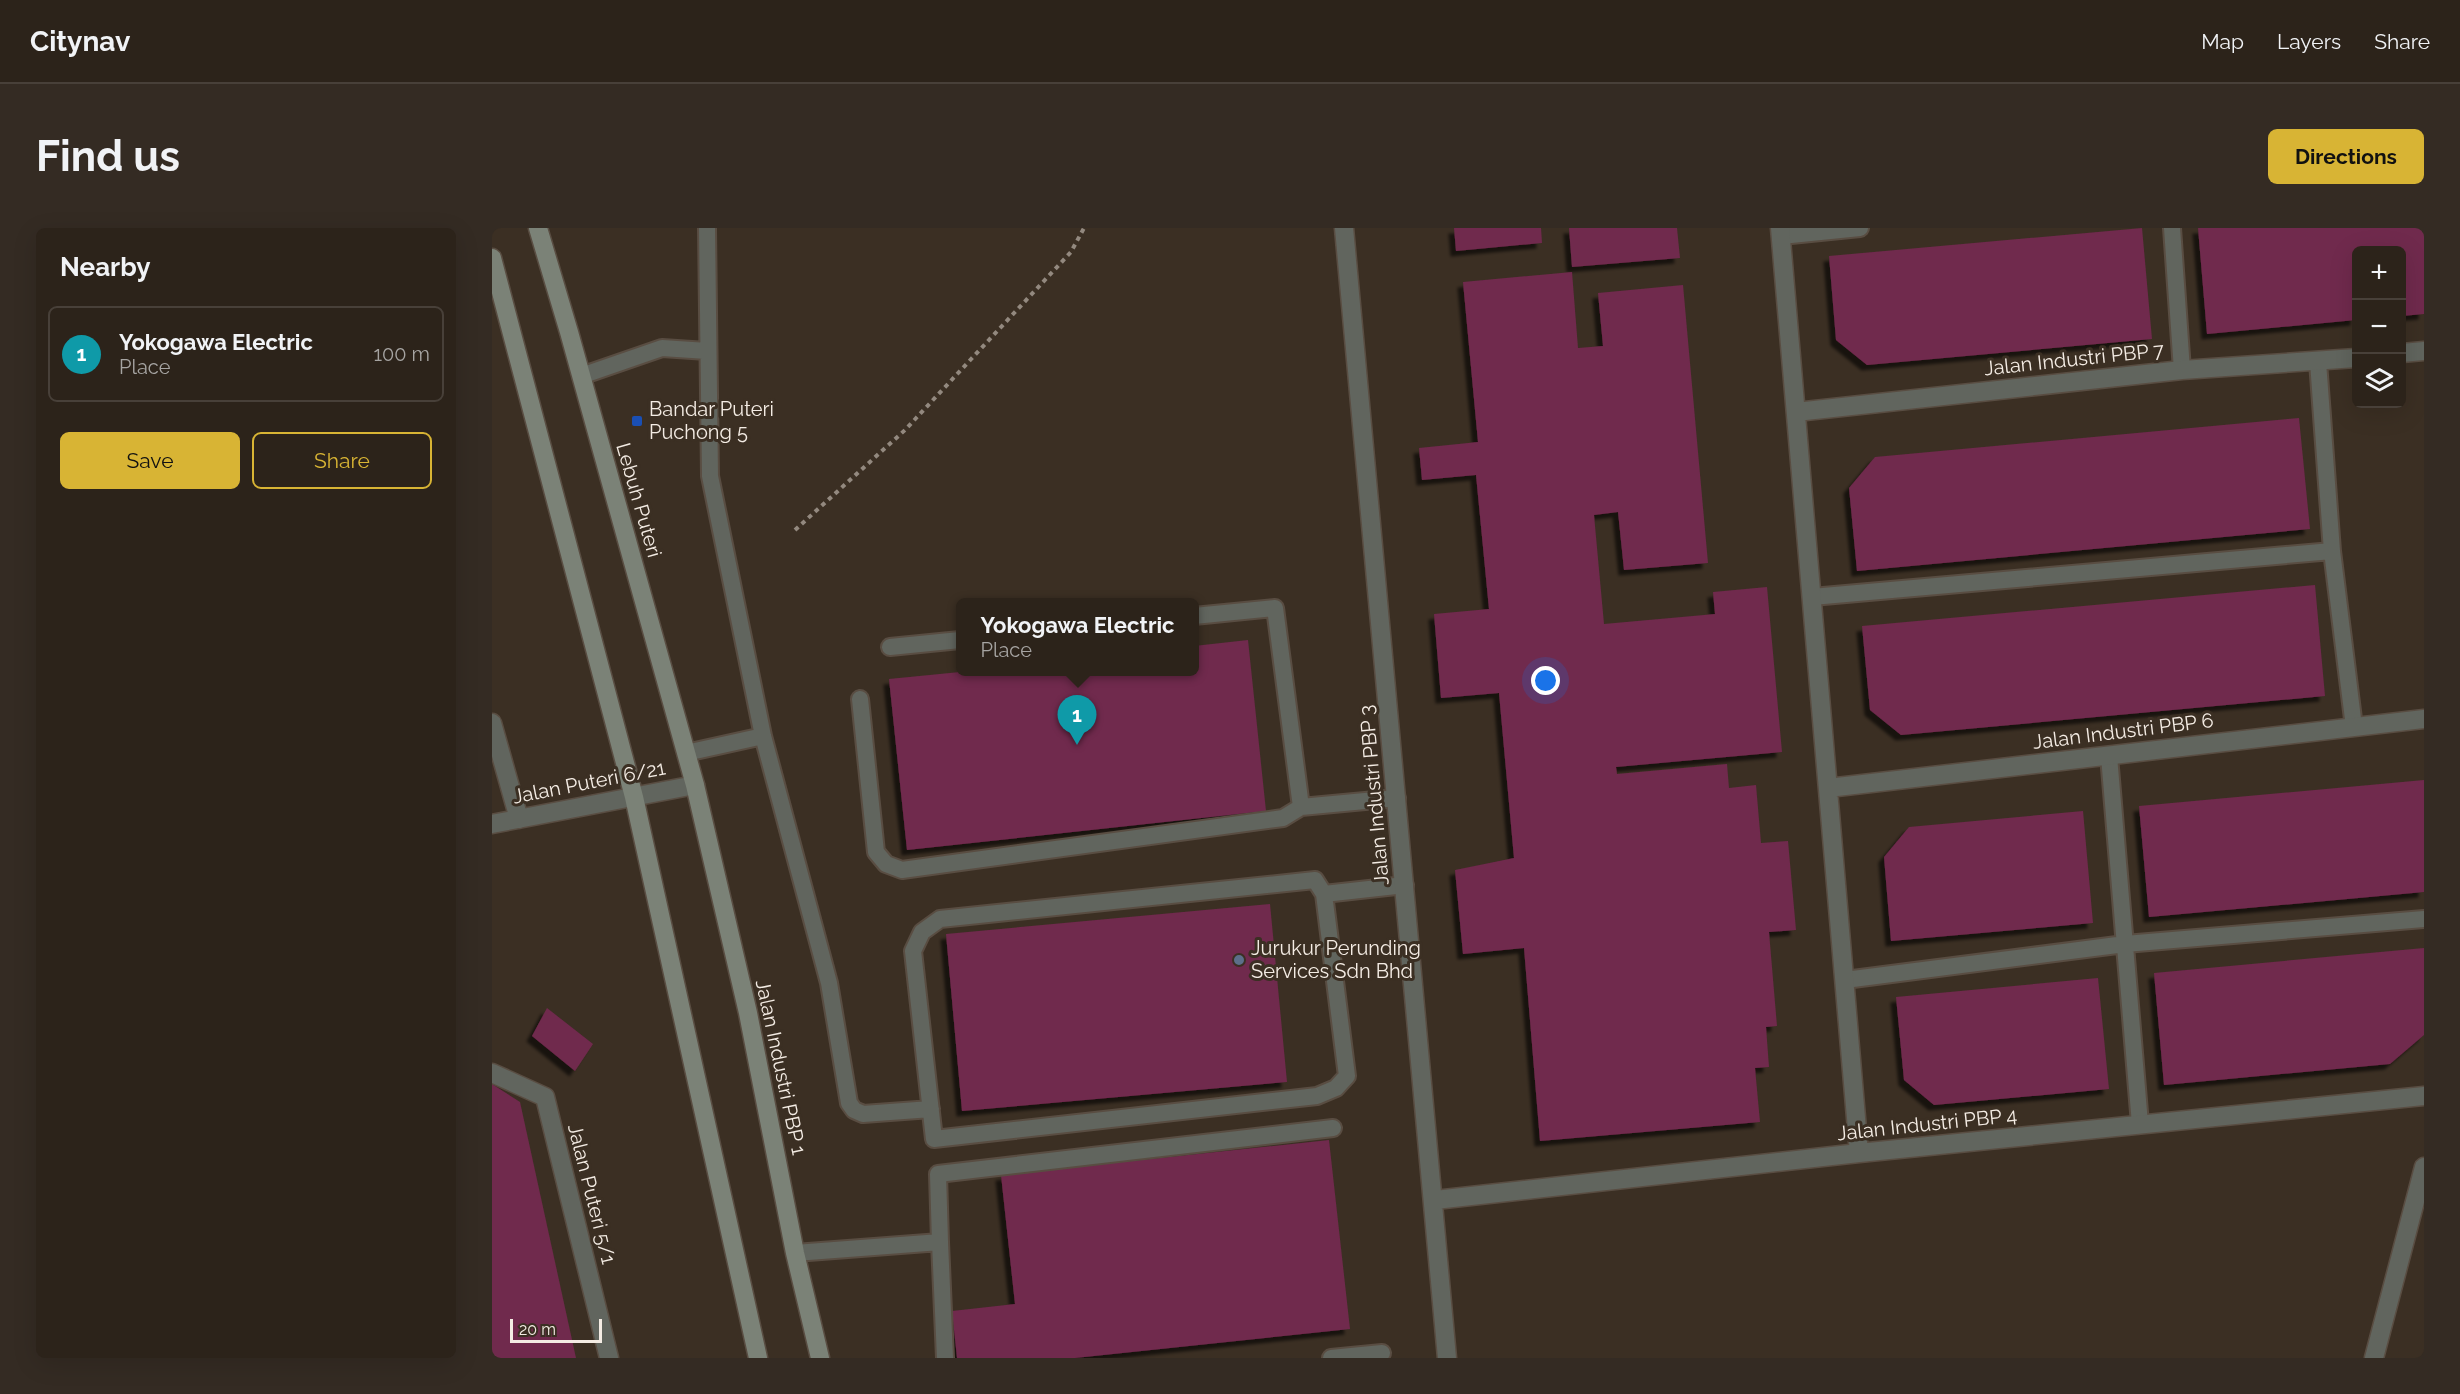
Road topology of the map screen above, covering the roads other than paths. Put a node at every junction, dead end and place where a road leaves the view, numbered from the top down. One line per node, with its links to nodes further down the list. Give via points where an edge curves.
1 (537, 228): 14 (main road, Lebuh Puteri)
2 (707, 228): 8 (lane)
3 (1344, 228): 31 (street, Jalan Industri PBP 3)
4 (1860, 228): 6 (lane)
5 (2172, 228): 13 (lane)
6 (1781, 232): 15 (street)
7 (492, 258): 30 (main road)
8 (707, 351): 14 (lane, via 662,348); 25 (lane, via 710,476)
9 (2424, 351): 10 (street)
10 (2406, 353)
11 (2352, 358): 12 (street, Jalan Industri PBP 7)
12 (2318, 362): 13 (street, Jalan Industri PBP 7); 16 (lane)
13 (2182, 370): 15 (street, Jalan Industri PBP 7)
14 (580, 376): 26 (main road, Lebuh Puteri)
15 (1796, 412): 17 (street)
16 (2332, 551): 17 (lane); 24 (lane)
17 (1812, 597): 29 (street)
18 (1199, 616): 32 (lane, via 1275,608)
19 (956, 640): 20 (lane)
20 (890, 647)
21 (860, 699): 32 (lane, via 876,852 886,864 902,870 1283,818)
22 (2424, 719): 24 (street, Jalan Industri PBP 6)
23 (492, 723): 33 (street)
24 (2354, 727): 27 (street, Jalan Industri PBP 6)
25 (763, 736): 26 (lane); 42 (lane, via 829,983 849,1103 863,1114)
26 (687, 753): 28 (main road, Lebuh Puteri)
27 (2109, 756): 29 (street, Jalan Industri PBP 6); 38 (lane)
28 (695, 785): 30 (street, Jalan Puteri 6/21); 49 (main road, Jalan Industri PBP 1, via 748,1013)
29 (1828, 788): 39 (street)
30 (634, 797): 33 (street, Jalan Puteri 6/21); 52 (main road)
31 (1398, 798): 32 (lane); 35 (street, Jalan Industri PBP 3)
32 (1301, 807)
33 (519, 819): 34 (street, Jalan Puteri 6/21)
34 (492, 824)
35 (1405, 885): 36 (lane); 47 (street, Jalan Industri PBP 3)
36 (1324, 894): 42 (lane, via 1316,880 940,919 922,932 913,951); 42 (lane, via 1347,1076 1335,1088 1317,1096 934,1139)
37 (2424, 919): 38 (lane)
38 (2125, 944): 39 (lane); 43 (lane)
39 (1845, 980): 45 (street)
40 (492, 1073): 51 (street, Jalan Puteri 5/1, via 545,1097)
41 (2424, 1096): 43 (street, Jalan Industri PBP 4)
42 (931, 1109)
43 (2140, 1124): 45 (street, Jalan Industri PBP 4)
44 (1333, 1128): 48 (lane, via 938,1174)
45 (1860, 1153): 47 (street, Jalan Industri PBP 4)
46 (2424, 1167): 57 (street)
47 (1435, 1200): 56 (street, Jalan Industri PBP 3)
48 (940, 1242): 49 (lane); 54 (lane)
49 (795, 1253): 53 (main road, Jalan Industri PBP 1)
50 (1382, 1353): 55 (lane)
51 (609, 1358)
52 (758, 1358)
53 (820, 1358)
54 (945, 1358)
55 (1331, 1358)
56 (1447, 1358)
57 (2374, 1358)

